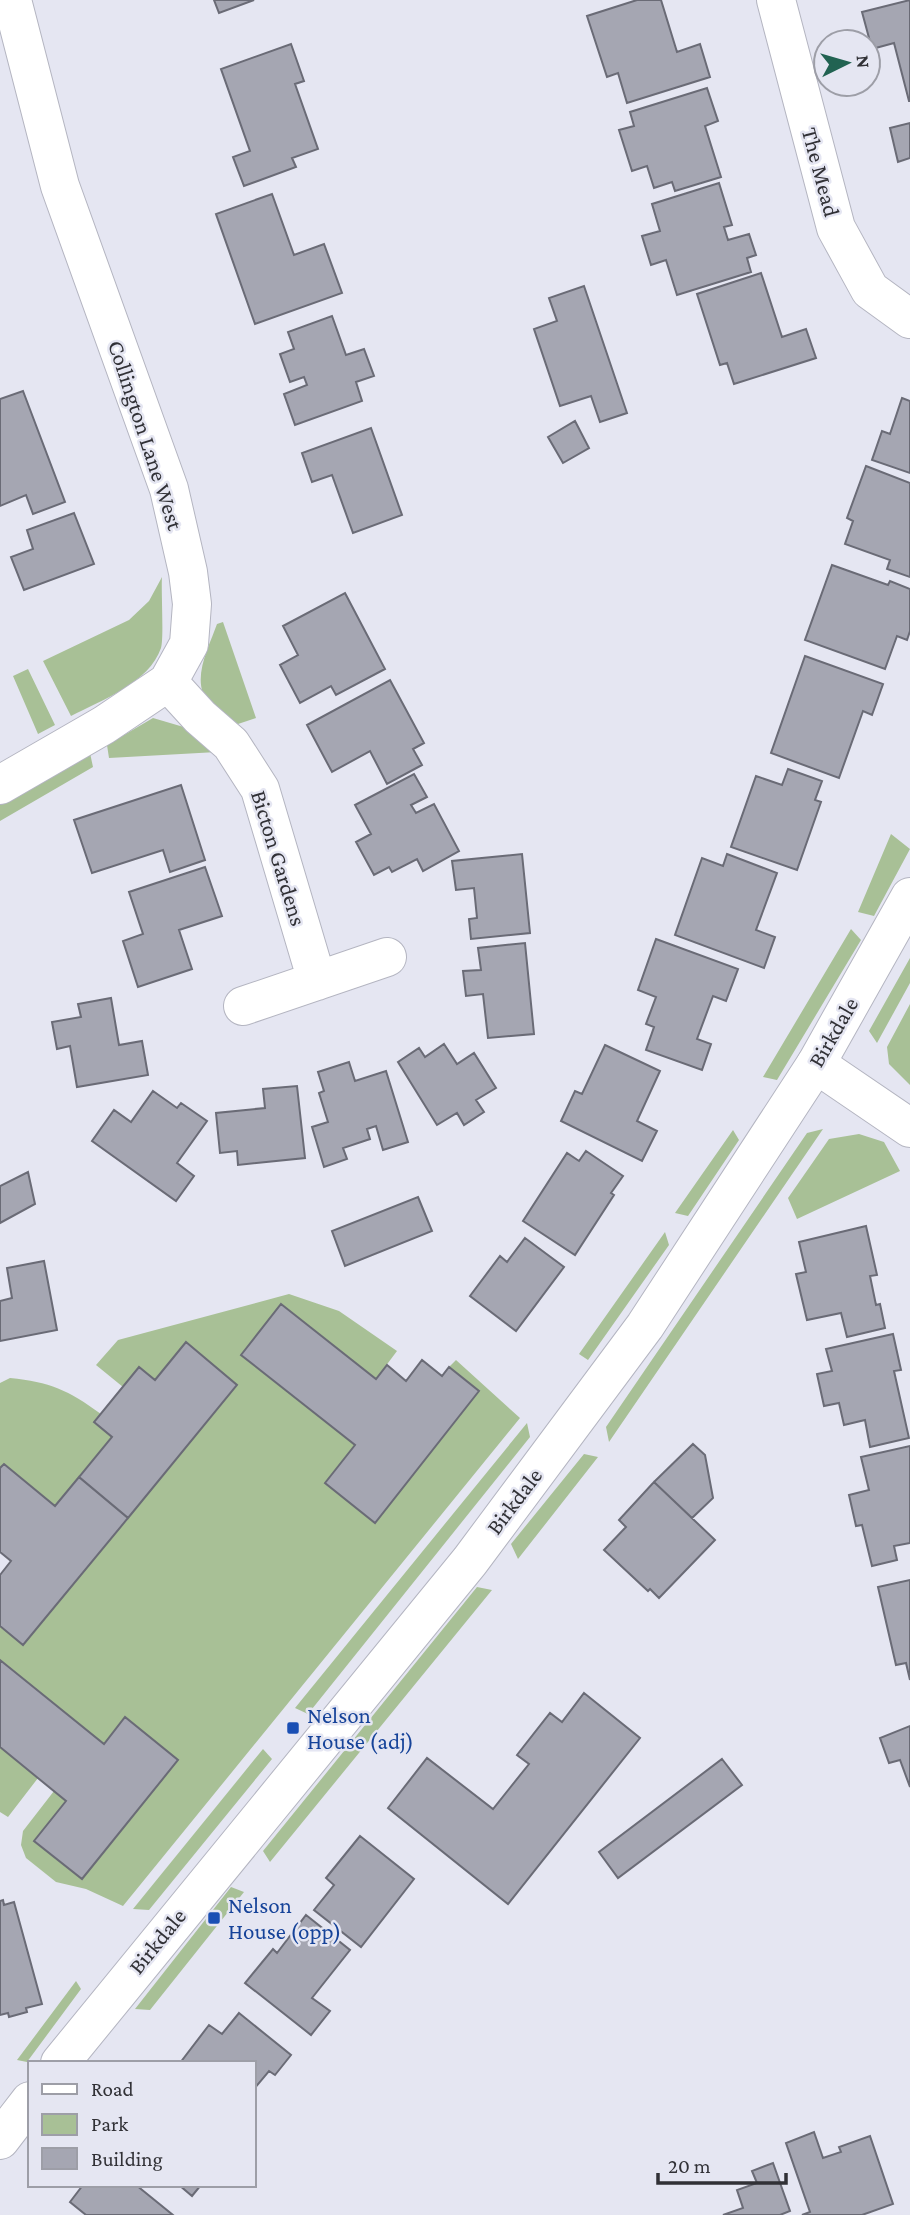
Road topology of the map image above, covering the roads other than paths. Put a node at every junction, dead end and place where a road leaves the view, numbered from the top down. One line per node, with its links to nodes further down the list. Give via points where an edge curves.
1 (12, 0): 4 (street, Collington Lane West, via 60,187 169,489 191,604 189,644)
2 (776, 0): 3 (street, The Mead, via 836,228 870,290)
3 (910, 319)
4 (168, 681): 5 (street, Collington Lane West); 8 (street, Bicton Gardens, via 232,744 260,789)
5 (0, 785)
6 (910, 897): 10 (street, Birkdale)
7 (387, 957): 8 (street)
8 (317, 981): 9 (street)
9 (243, 1006)
10 (816, 1064): 11 (street); 12 (street, Birkdale, via 645,1326 478,1550)
11 (910, 1128)
12 (62, 2061)
13 (28, 2104): 14 (street)
14 (0, 2140)

